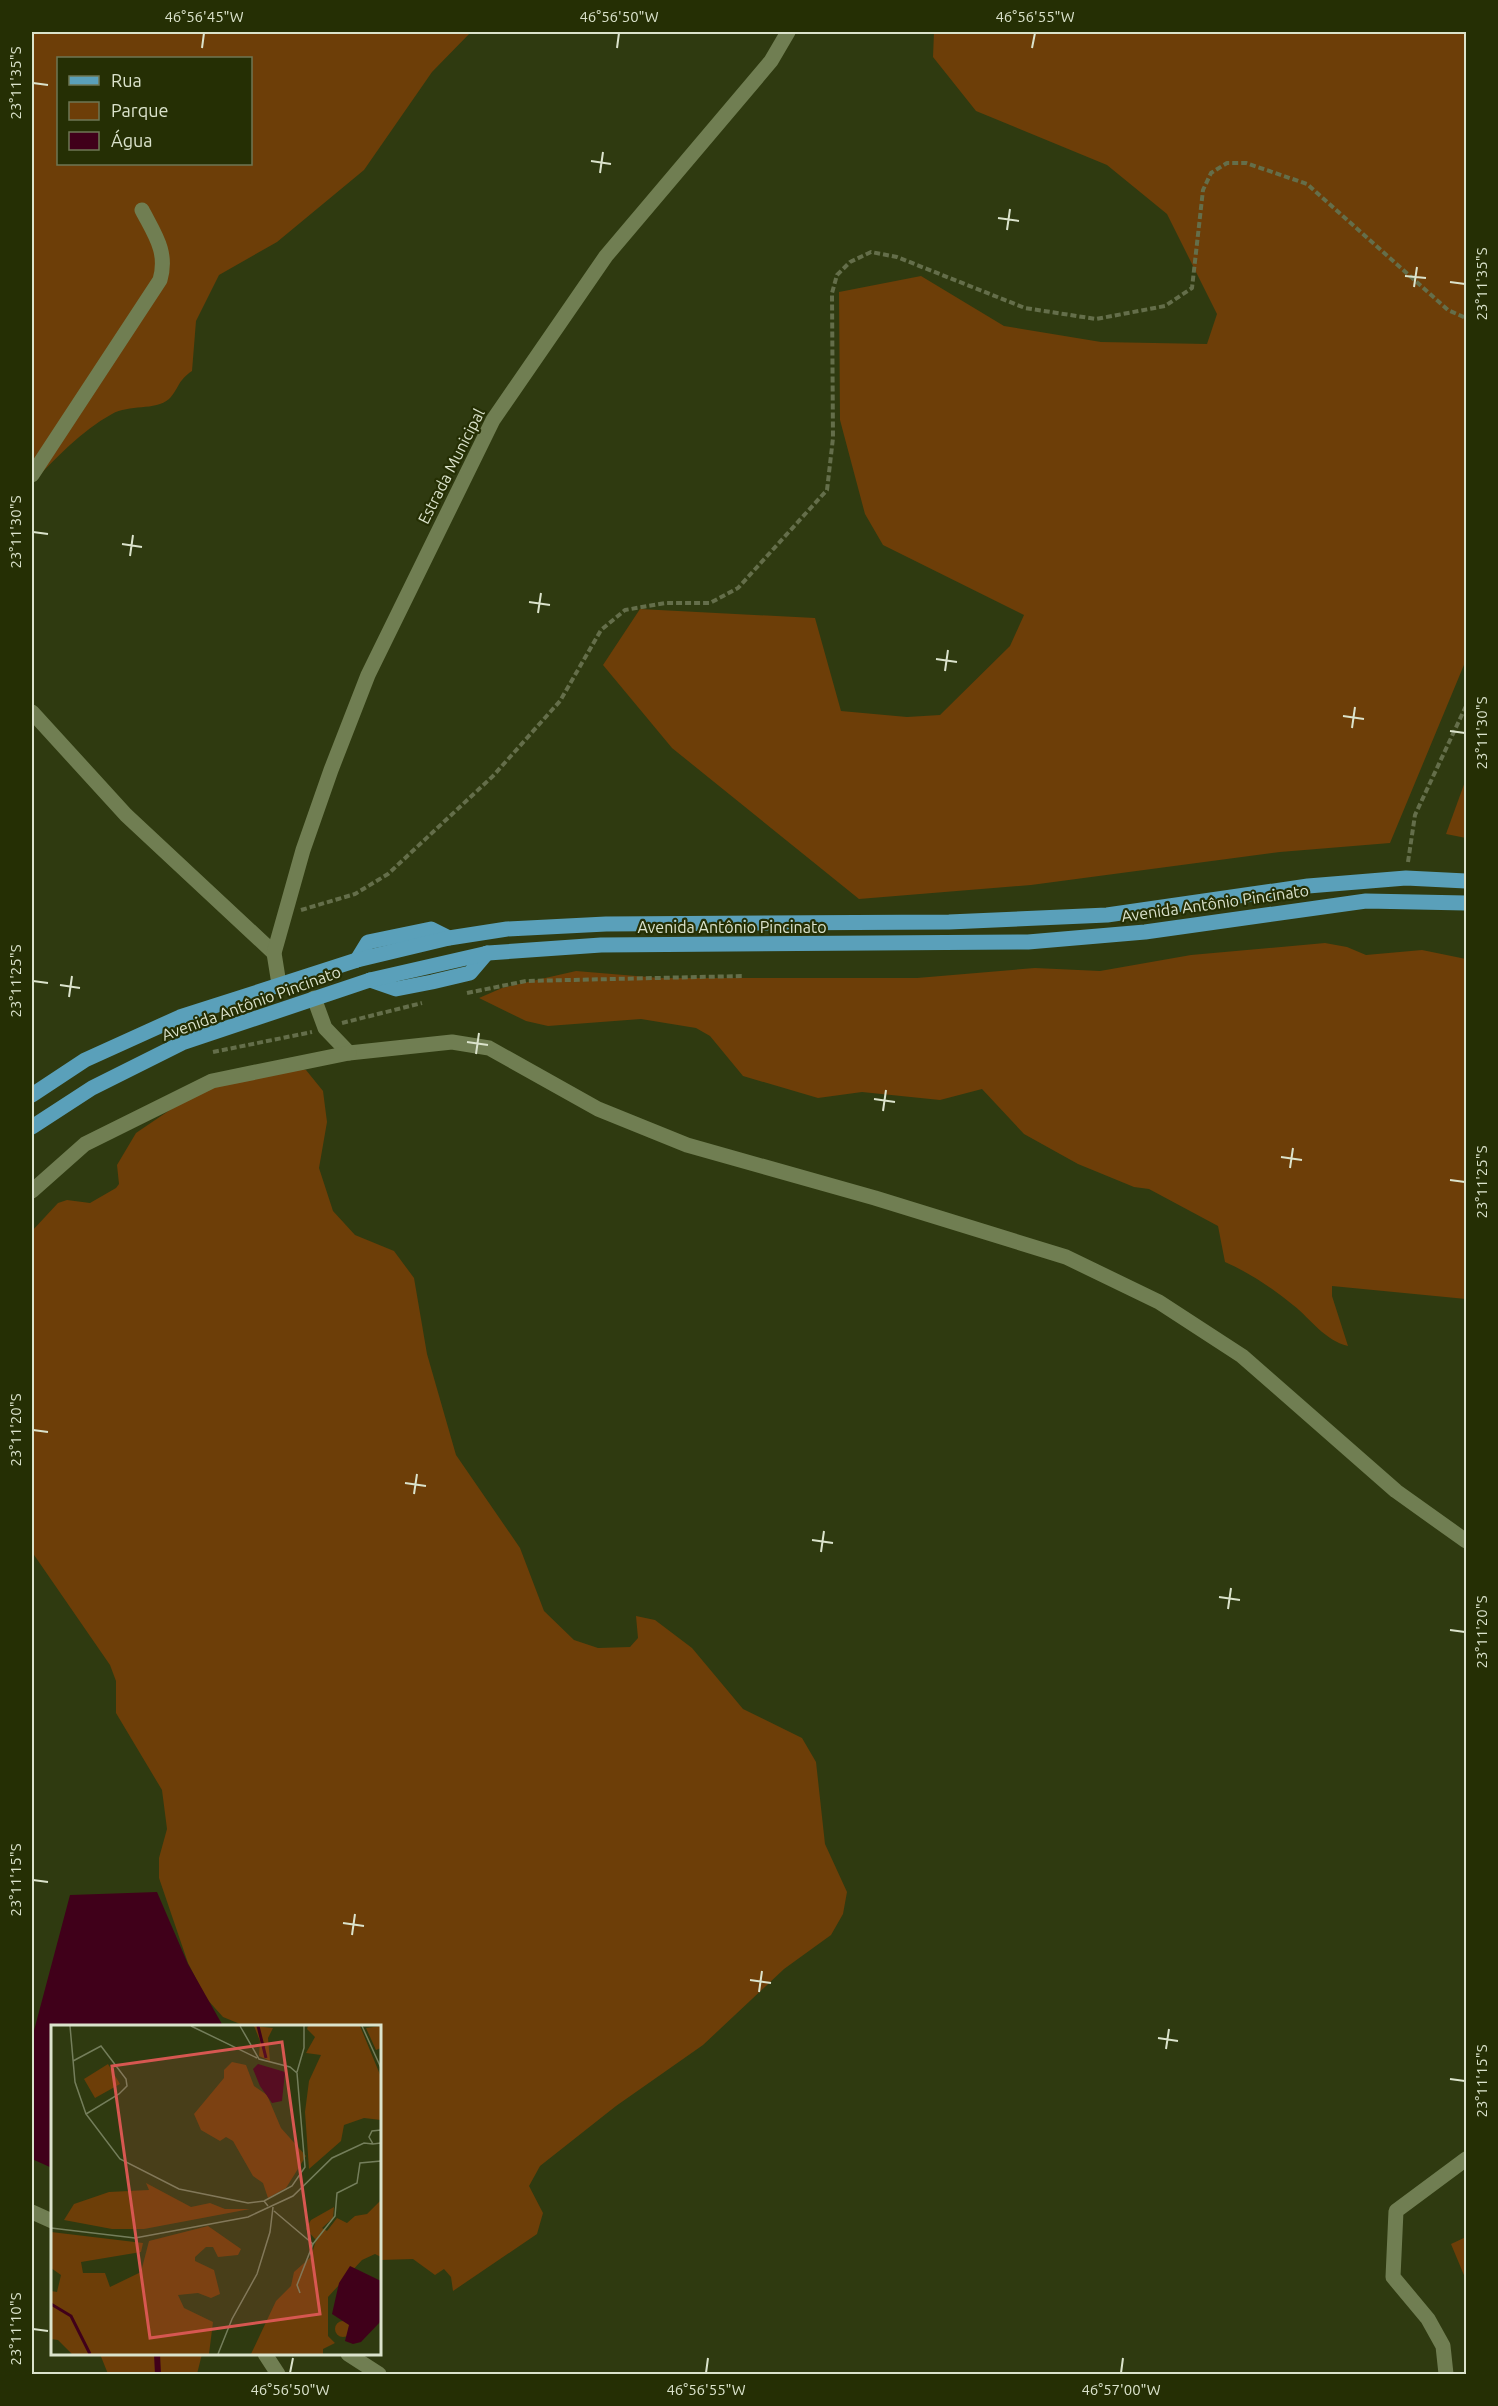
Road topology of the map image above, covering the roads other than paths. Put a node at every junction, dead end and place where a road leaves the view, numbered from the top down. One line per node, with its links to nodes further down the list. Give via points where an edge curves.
1 (788, 32): 7 (street, Estrada Municipal, via 771,61 606,256 493,420 368,675 331,770)
2 (142, 210): 3 (street, via 162,248 165,264 160,280)
3 (32, 475)
4 (32, 712): 7 (street, via 126,815)
5 (1467, 881): 8 (main road, Avenida Antônio Pincinato, via 1406,878 1308,886 1107,915 949,922 606,924 507,929 357,960)
6 (1467, 903): 9 (main road, Avenida Antônio Pincinato, via 1366,901 1145,932 1028,942 601,945 488,953 470,973 396,989 370,980)
7 (274, 953): 8 (street, Estrada Municipal)
8 (279, 984): 11 (main road, Avenida Antônio Pincinato, via 170,1022 85,1060)
9 (314, 998): 10 (street, via 325,1028); 12 (main road, Avenida Antônio Pincinato, via 182,1043 92,1088)
10 (349, 1053): 13 (street, via 212,1081 85,1144); 14 (street, via 452,1042 489,1048 598,1109 687,1145 1066,1257 1159,1302 1242,1356 1396,1491)
11 (32, 1095)
12 (32, 1127)
13 (32, 1191)
14 (1467, 1541)
15 (1467, 2159): 22 (street, via 1396,2211 1393,2277 1428,2319 1443,2346)
16 (32, 2212): 17 (street)
17 (51, 2221)
18 (266, 2355): 20 (street)
19 (350, 2355): 21 (street)
20 (278, 2374)
21 (379, 2374)
22 (1446, 2374)

